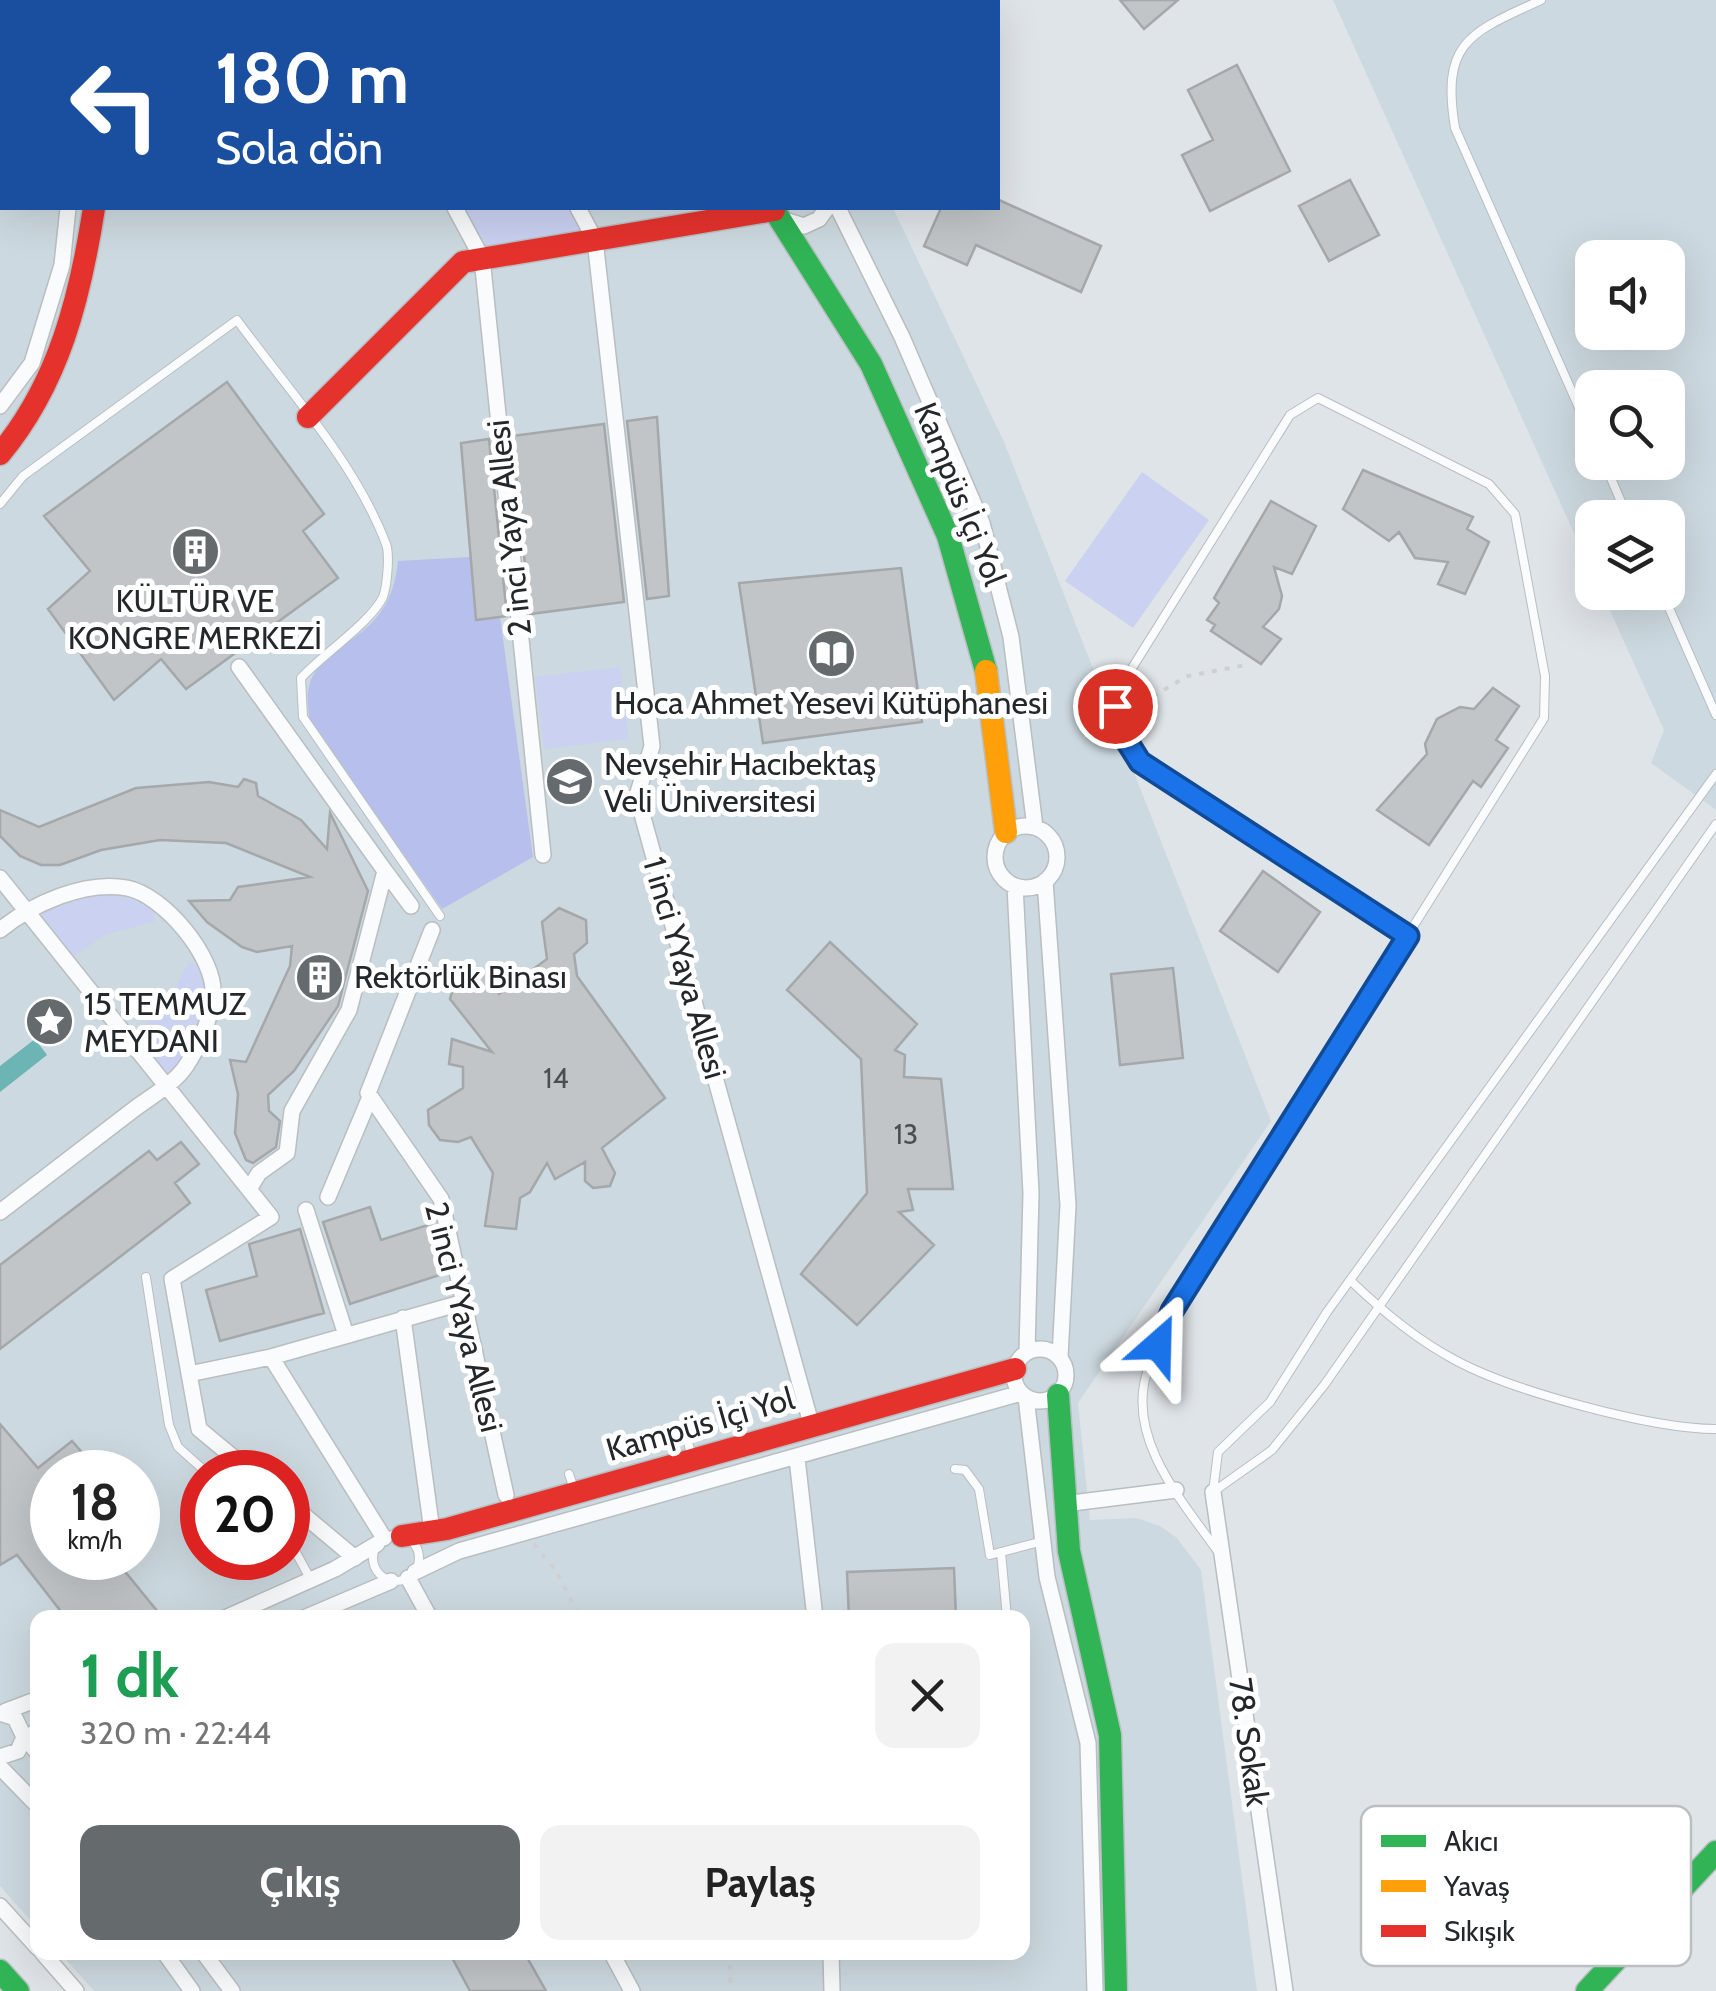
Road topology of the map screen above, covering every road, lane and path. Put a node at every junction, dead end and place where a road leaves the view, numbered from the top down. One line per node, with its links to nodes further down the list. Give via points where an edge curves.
1 (1541, 0): 13 (lane, via 1458,48 1448,85 1455,128)
2 (68, 210): 14 (street, via 62,265 32,363)
3 (94, 210): 16 (main road, via 82,291 59,357)
4 (457, 210): 12 (street, 2 inci Yaya Allesi)
5 (579, 210): 11 (street, 1 inci YYaya Allesi)
6 (768, 210): 11 (main road)
7 (775, 210): 9 (street, via 787,223 804,226)
8 (775, 210): 26 (main road, Kampüs İçi Yol, via 872,364 948,536 983,648)
9 (826, 210)
10 (839, 210): 25 (street, Kampüs İçi Yol, via 982,523 1011,637)
11 (596, 240): 12 (main road); 55 (street, 1 inci YYaya Allesi, via 652,746 637,796)
12 (482, 258): 15 (main road, via 463,262); 27 (street, 2 inci Yaya Allesi)
13 (1575, 399)
14 (0, 406)
15 (308, 418): 17 (lane, via 237,320 23,476); 34 (lane, via 351,476 388,548 383,596 301,678 303,718)
16 (0, 454)
17 (0, 504)
18 (1670, 610): 21 (lane)
19 (239, 666): 28 (street)
20 (1246, 666): 22 (path, via 1188,676)
21 (1716, 715)
22 (1117, 716): 36 (lane, via 1140,762); 36 (lane, via 1124,680 1290,415 1304,404 1318,398 1489,484 1515,514 1545,676 1544,718)
23 (1716, 774): 44 (lane)
24 (1716, 824): 46 (lane)
25 (1035, 827): 26 (street); 30 (street, via 1056,851)
26 (1006, 832): 31 (street, via 995,862)
27 (543, 854)
28 (385, 871): 32 (street); 39 (street, via 348,1010 292,1112 287,1153 259,1173)
29 (0, 878): 33 (street)
30 (1045, 881): 31 (street); 50 (street, via 1068,1205)
31 (1014, 886): 51 (street, via 1030,1193)
32 (411, 906)
33 (26, 910): 35 (street); 37 (street); 37 (street, via 100,887 130,888 170,912 189,935 214,992 185,1069)
34 (436, 923): 38 (street)
35 (0, 930)
36 (1408, 936): 62 (lane, via 1172,1311 1144,1379 1146,1429)
37 (166, 1085): 39 (street); 41 (street)
38 (370, 1096): 40 (street); 45 (street, 2 inci YYaya Allesi, via 441,1199)
39 (249, 1190): 42 (street)
40 (317, 1205): 42 (street); 48 (street)
41 (0, 1212)
42 (271, 1218): 52 (street, via 172,1280)
43 (146, 1278): 57 (lane, via 169,1425)
44 (1350, 1280): 46 (lane); 63 (lane, via 1270,1402 1218,1452)
45 (464, 1302): 47 (street); 64 (street, 2 inci YYaya Allesi)
46 (1378, 1307): 56 (lane, via 1455,1360 1521,1386 1678,1429); 63 (lane, via 1272,1450)
47 (403, 1318): 48 (street); 68 (street)
48 (346, 1335): 49 (street)
49 (271, 1357): 52 (street); 70 (street)
50 (1060, 1357): 51 (street, via 1042,1348); 54 (street, via 1067,1376)
51 (1021, 1360): 53 (street); 55 (main road, Kampüs İçi Yol)
52 (189, 1374): 58 (street, via 198,1429)
53 (1023, 1395): 54 (street, via 1039,1402); 59 (street, Kampüs İçi Yol); 71 (street)
54 (1058, 1395): 65 (main road)
55 (812, 1426): 61 (main road, Kampüs İçi Yol, via 689,1449)
56 (1716, 1429)
57 (181, 1450)
58 (224, 1450)
59 (797, 1458): 66 (street, Kampüs İçi Yol); 82 (street)
60 (955, 1469): 72 (lane, via 975,1480 990,1555)
61 (572, 1484): 66 (street); 68 (main road, Kampüs İçi Yol)
62 (1176, 1490): 65 (street); 74 (lane)
63 (1213, 1492): 74 (street, 78. Sokak)
64 (506, 1494)
65 (1064, 1504): 111 (main road, via 1068,1551 1110,1735)
66 (578, 1518): 69 (street, Kampüs İçi Yol)
67 (310, 1520): 73 (street)
68 (432, 1532): 70 (main road, Kampüs İçi Yol)
69 (525, 1532): 75 (street, Kampüs İçi Yol, via 459,1551); 81 (path)
70 (388, 1540): 73 (street, Kampüs İçi Yol); 75 (lane, via 416,1546); 77 (lane, via 374,1553 376,1570)
71 (1043, 1541): 72 (lane); 110 (street, via 1088,1743)
72 (1001, 1552): 83 (lane)
73 (355, 1558): 76 (street, Kampüs İçi Yol)
74 (1222, 1558): 112 (street, 78. Sokak)
75 (412, 1575): 77 (lane); 80 (street)
76 (311, 1580): 78 (street, Kampüs İçi Yol)
77 (391, 1581): 79 (street)
78 (243, 1610)
79 (323, 1610)
80 (427, 1610)
81 (576, 1610)
82 (814, 1610)
83 (1006, 1610)
84 (30, 1702): 85 (street)
85 (3, 1710): 86 (street)
86 (30, 1733)
87 (30, 1735): 88 (street, via 18,1751)
88 (0, 1758)
89 (0, 1767): 90 (street)
90 (30, 1798)
91 (1716, 1852): 92 (main road)
92 (1691, 1879)
93 (0, 1906): 94 (street)
94 (30, 1939)
95 (49, 1960): 104 (street)
96 (170, 1960): 105 (street)
97 (209, 1960): 106 (street)
98 (615, 1960): 107 (street)
99 (729, 1960): 108 (path)
100 (831, 1960): 109 (street)
101 (1610, 1966): 113 (main road)
102 (0, 1971): 103 (main road)
103 (18, 1991)
104 (76, 1991)
105 (192, 1991)
106 (232, 1991)
107 (632, 1991)
108 (731, 1991)
109 (832, 1991)
110 (1094, 1991)
111 (1116, 1991)
112 (1285, 1991)
113 (1587, 1991)

